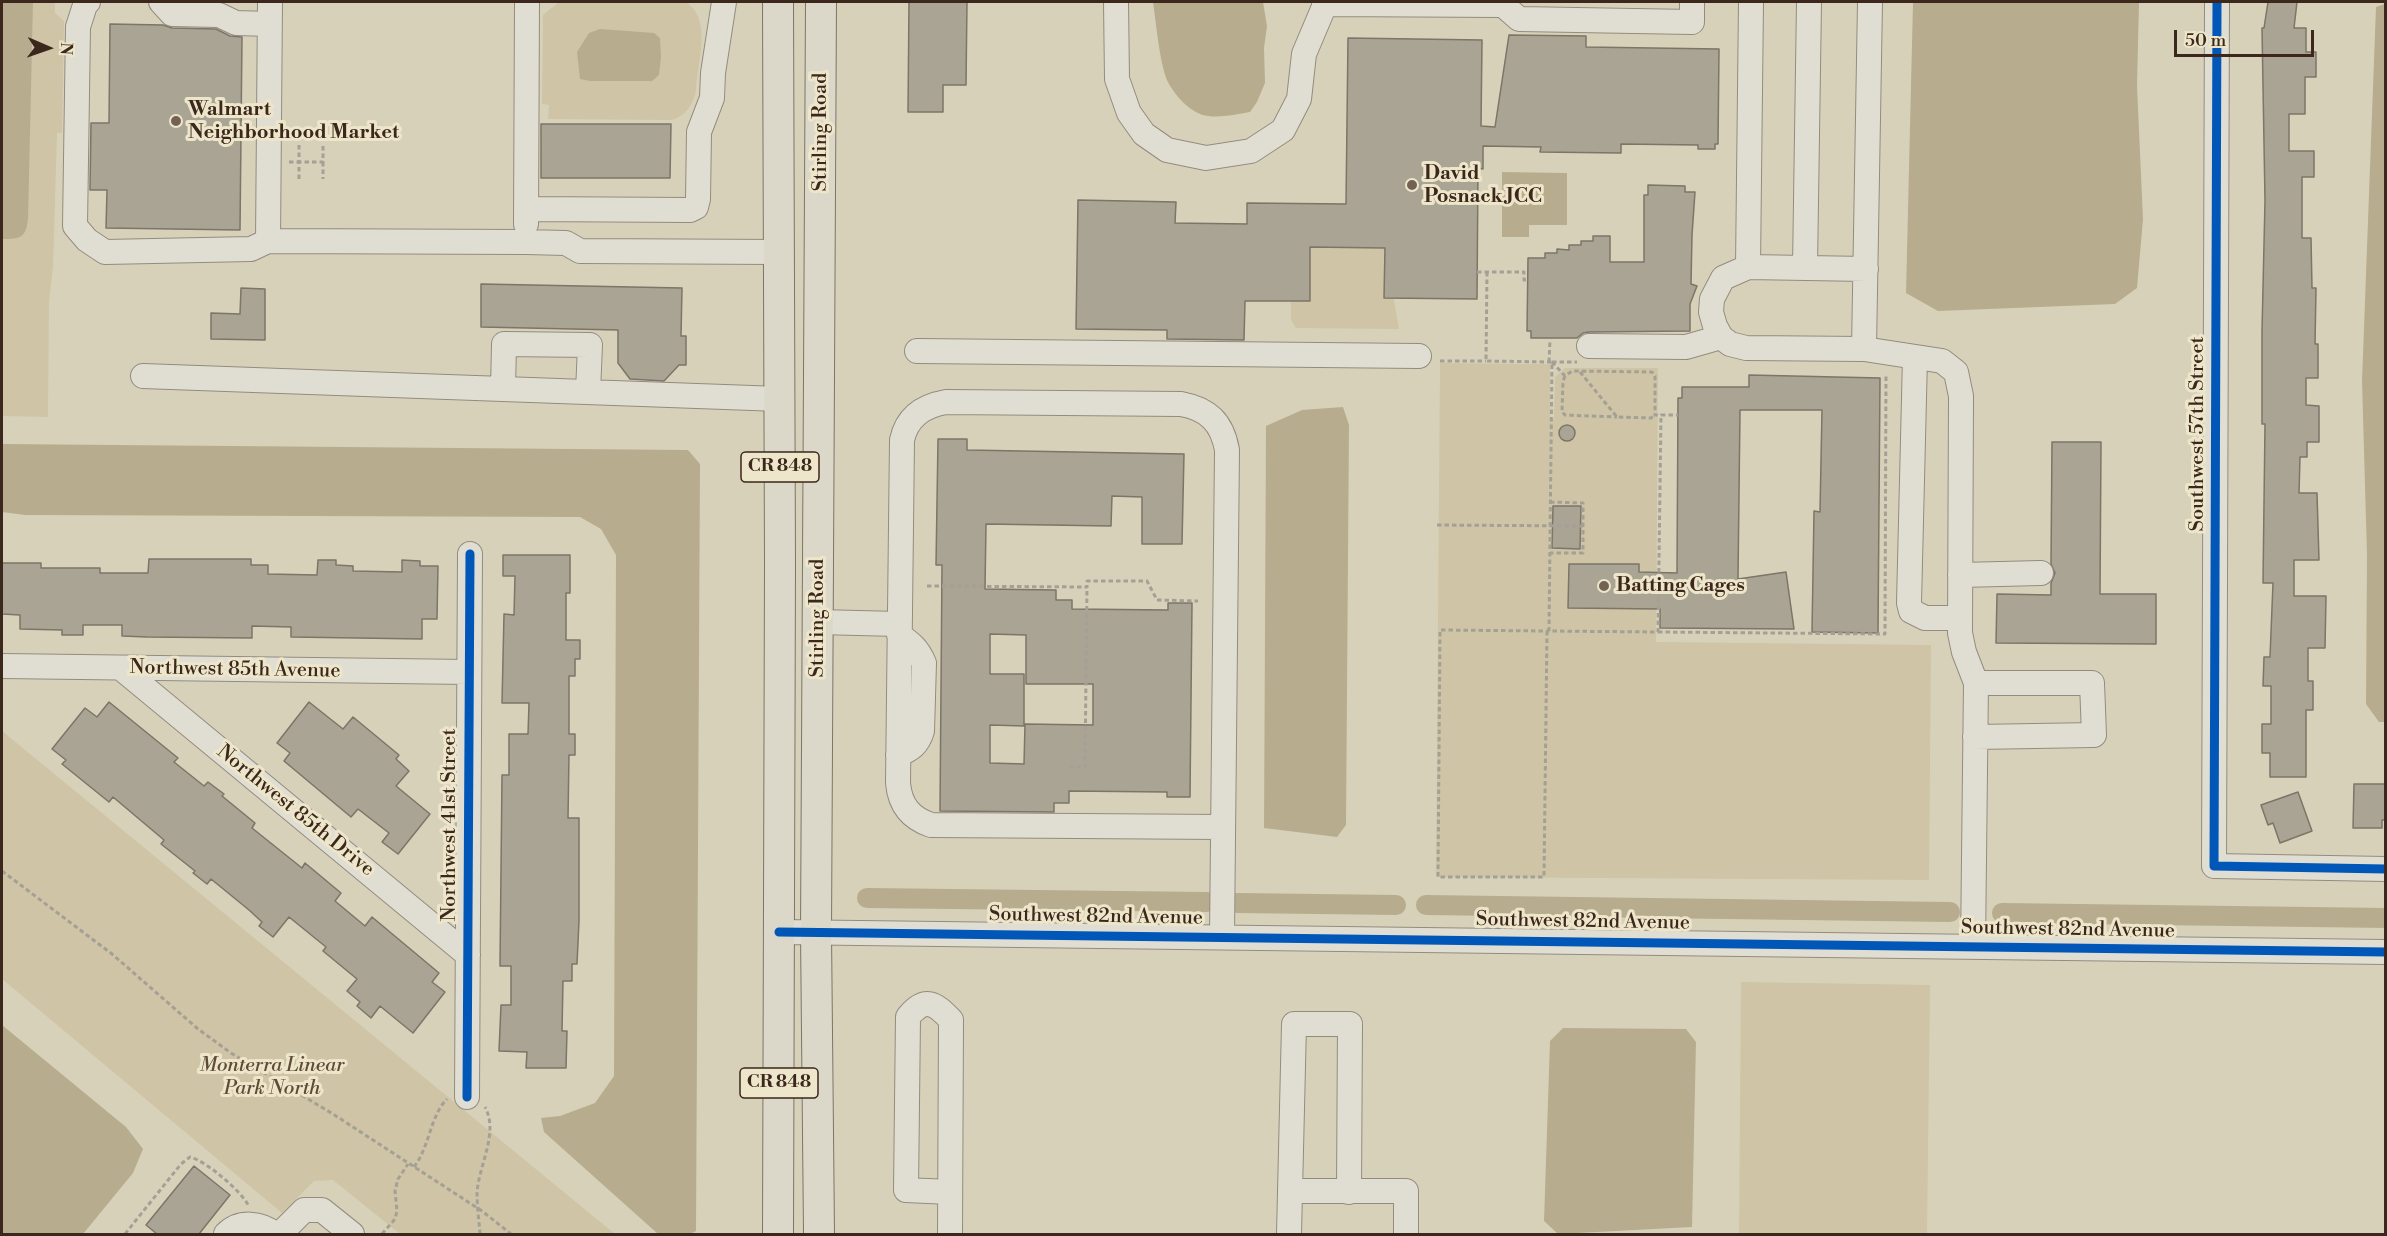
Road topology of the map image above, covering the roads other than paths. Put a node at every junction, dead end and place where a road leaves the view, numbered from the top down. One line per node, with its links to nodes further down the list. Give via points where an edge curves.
1 (88, 2): 16 (street, via 78,27 75,226 105,252 251,249)
2 (161, 2): 14 (street, via 172,14 219,15 236,23)
3 (527, 2): 15 (street)
4 (723, 2): 15 (street, via 712,98 699,132 696,207)
5 (778, 2): 18 (main road, Stirling Road / CR 848)
6 (821, 2): 32 (main road, Stirling Road / CR 848)
7 (1116, 2): 13 (street, via 1117,79 1129,113 1144,134 1167,150 1206,158 1251,151 1283,130 1299,99 1304,54)
8 (1692, 2): 13 (street, via 1692,22 1519,19 1503,5)
9 (1751, 2): 19 (street)
10 (1809, 2): 20 (street)
11 (1870, 2): 21 (street)
12 (2217, 2): 45 (street, Southwest 57th Street, via 2214,866)
13 (1325, 3)
14 (270, 13): 16 (street)
15 (526, 209): 17 (street)
16 (268, 241): 17 (street)
17 (526, 242): 18 (street, via 566,243 580,250)
18 (779, 252): 31 (main road, Stirling Road / CR 848)
19 (1748, 267): 20 (street); 22 (street, via 1723,278 1716,288 1711,312)
20 (1804, 268): 21 (street)
21 (1866, 269): 23 (street)
22 (1721, 337): 23 (street, via 1746,348); 25 (street, via 1686,346)
23 (1864, 349): 26 (street)
24 (917, 351): 27 (street)
25 (1588, 354)
26 (1915, 357): 35 (street, via 1942,361 1956,372 1961,396); 36 (street, via 1909,603 1911,611 1925,618)
27 (1428, 358)
28 (143, 376): 29 (street)
29 (503, 389): 30 (street); 30 (street, via 504,344 590,345)
30 (588, 392): 31 (street)
31 (780, 399): 32 (main road); 46 (main road, Stirling Road / CR 848)
32 (819, 399): 37 (main road, Stirling Road / CR 848)
33 (470, 554): 41 (street, Northwest 41st Street)
34 (2041, 573): 35 (street)
35 (1960, 575): 36 (street)
36 (1960, 618): 42 (street, via 1964,652)
37 (818, 622): 38 (street); 47 (main road, Stirling Road / CR 848)
38 (898, 629): 44 (street, via 898,783 903,806 921,822); 44 (street, via 902,440 907,424 923,409 946,402 1181,404 1203,410 1220,426 1227,450)
39 (2, 666): 40 (street, Northwest 85th Avenue)
40 (122, 669): 41 (street, Northwest 85th Avenue); 51 (street, Northwest 85th Drive)
41 (469, 672): 51 (street, Northwest 41st Street)
42 (1976, 683): 43 (street); 43 (street, via 2092,683 2094,735)
43 (1975, 737): 49 (street)
44 (1223, 827): 48 (street)
45 (2385, 869)
46 (779, 932): 47 (street, Southwest 82nd Avenue); 60 (main road, Stirling Road / CR 848)
47 (816, 932): 48 (street, Southwest 82nd Avenue); 61 (main road, Stirling Road / CR 848)
48 (1222, 936): 49 (street, Southwest 82nd Avenue)
49 (1973, 946): 50 (street, Southwest 82nd Avenue)
50 (2385, 952)
51 (468, 955): 52 (street, Northwest 41st Street)
52 (467, 1100)
53 (1290, 1191): 55 (street); 55 (street, via 1294,1024 1350,1024); 63 (street)
54 (950, 1192): 54 (street, via 906,1190 908,1017 925,1004 937,1006 951,1020); 62 (street)
55 (1349, 1192): 64 (street, via 1406,1191)
56 (226, 1234): 57 (street, via 250,1224)
57 (275, 1234)
58 (280, 1234): 59 (street, via 304,1210 322,1210)
59 (352, 1234)
60 (778, 1234)
61 (819, 1234)
62 (950, 1234)
63 (1289, 1234)
64 (1406, 1234)

